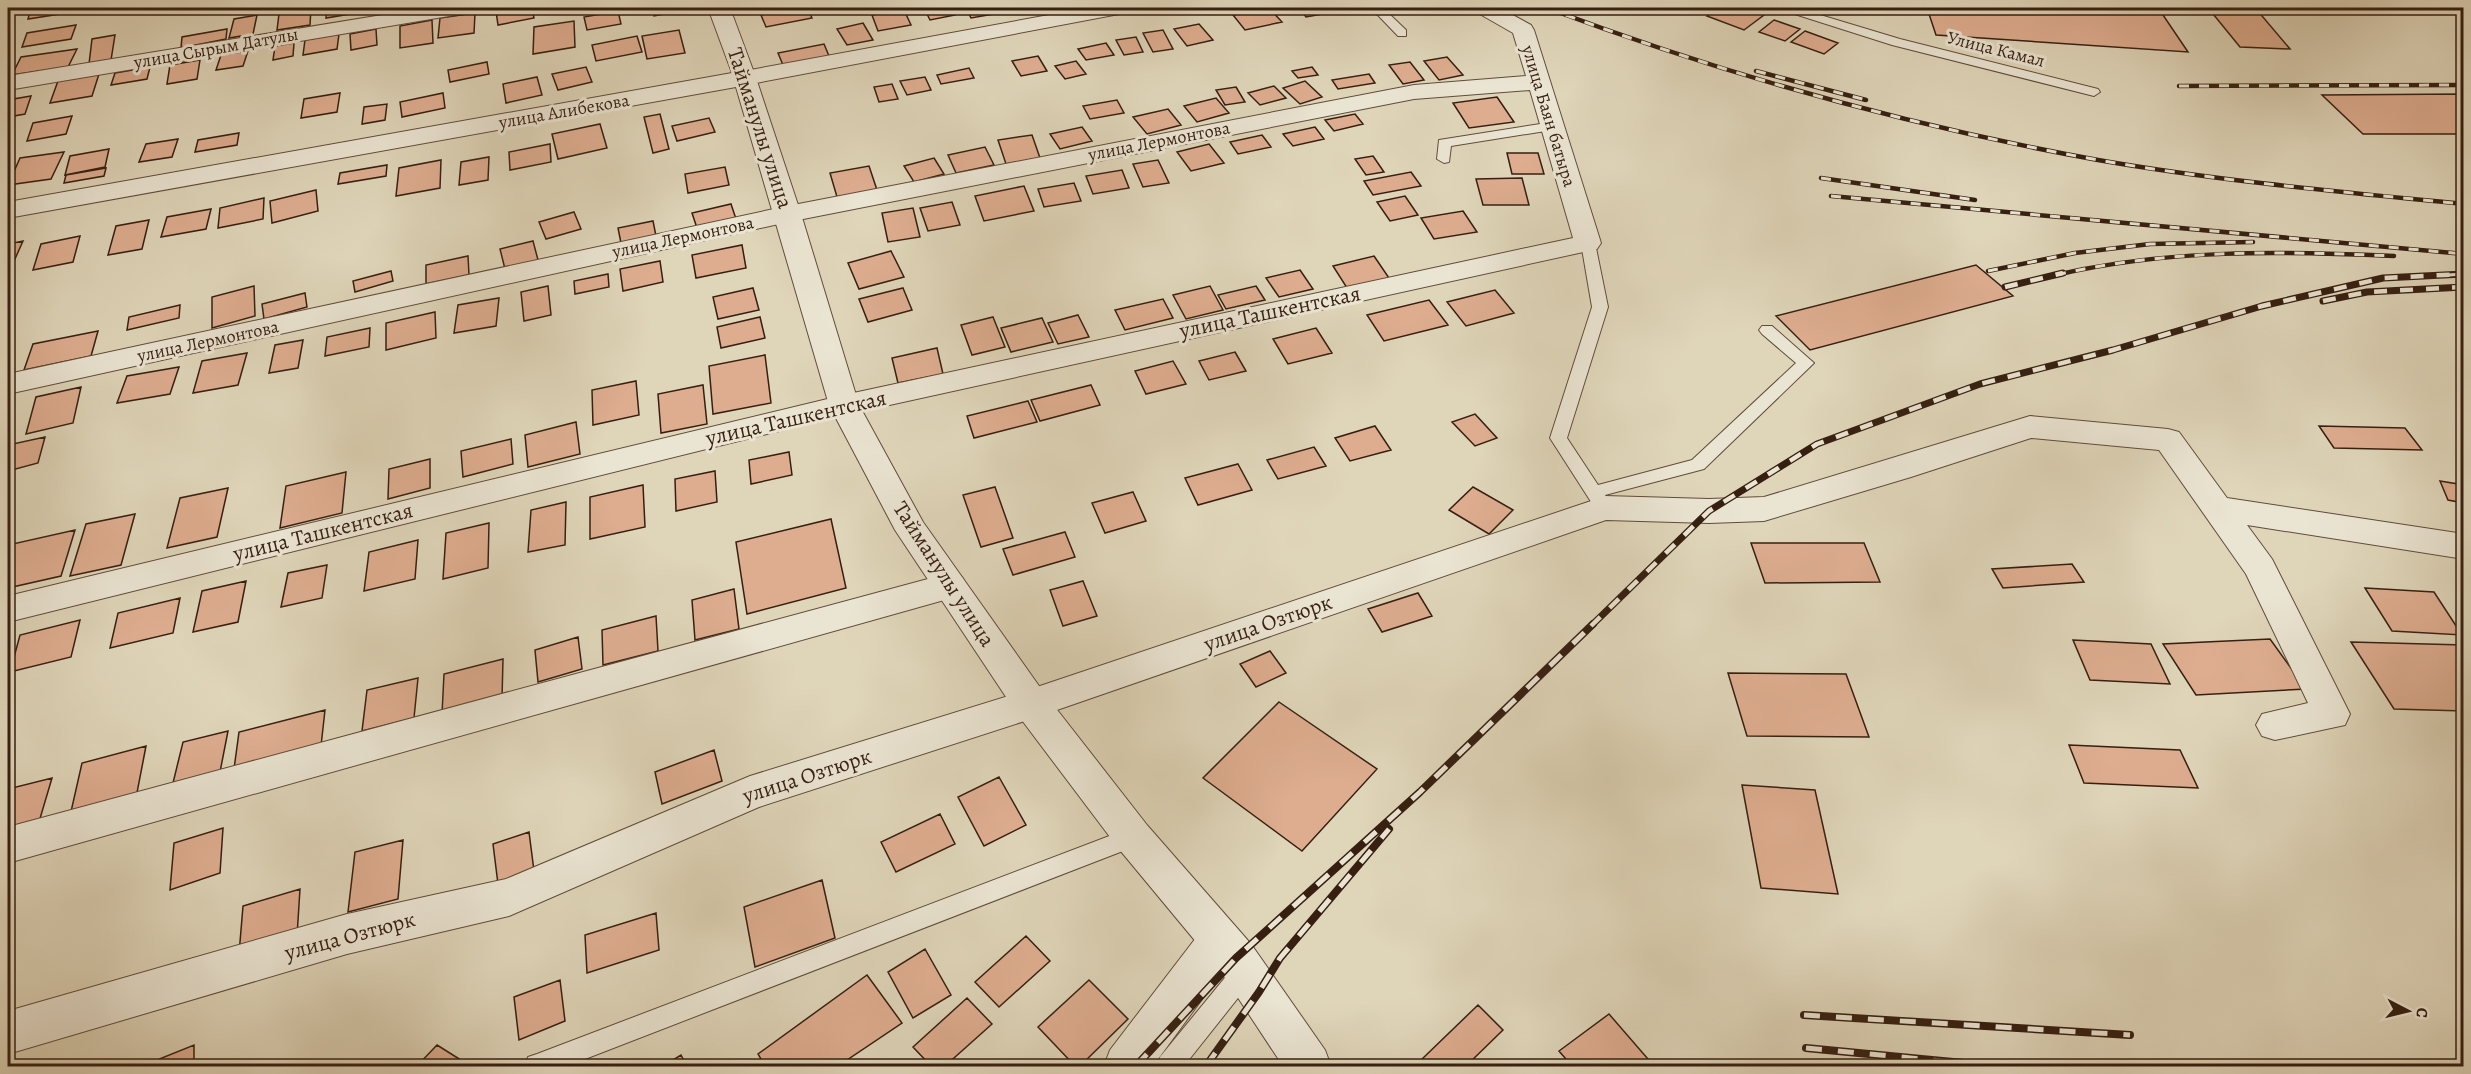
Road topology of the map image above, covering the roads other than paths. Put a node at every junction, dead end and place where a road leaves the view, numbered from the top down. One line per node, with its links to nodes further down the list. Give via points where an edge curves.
1 (461, 8): 10 (street, улица Сырым Датулы)
2 (719, 8): 8 (street, Тайманулы улица)
3 (1119, 8): 8 (street, улица Алибекова)
4 (1377, 8): 7 (lane)
5 (1486, 8): 9 (street, улица Баян батыра, via 1524,30)
6 (1786, 8): 11 (lane, Улица Камал, via 1896,42)
7 (1402, 33)
8 (745, 78): 14 (street, улица Алибекова); 15 (street, Тайманулы улица)
9 (1539, 82): 12 (street, улица Баян батыра); 15 (street, улица Лермонтова, via 1414,92)
10 (8, 83)
11 (2094, 93)
12 (1553, 126): 13 (lane, via 1444,143); 16 (street, улица Баян батыра)
13 (1444, 159)
14 (8, 210)
15 (788, 214): 18 (street, улица Лермонтова); 19 (street, Тайманулы улица)
16 (1588, 243): 19 (street, улица Ташкентская); 20 (lane, via 1600,307 1558,438)
17 (1767, 330): 20 (lane, via 1806,363 1698,465)
18 (8, 384)
19 (844, 405): 23 (street, Тайманулы улица, via 911,530); 24 (street, улица Ташкентская)
20 (1599, 500): 21 (street, via 1709,511 1764,509 2030,427 2168,440); 25 (street, улица Озтюрк)
21 (2217, 508): 22 (street); 26 (street, via 2260,568 2331,714)
22 (2463, 547)
23 (950, 586): 25 (street, Тайманулы улица); 28 (street)
24 (8, 609)
25 (1031, 704): 27 (street, Тайманулы улица); 30 (street, улица Озтюрк, via 750,794 509,897 347,934)
26 (2275, 725)
27 (1133, 837): 29 (street, Тайманулы улица); 31 (lane)
28 (8, 844)
29 (1233, 956): 32 (street); 33 (lane); 34 (street, Тайманулы улица)
30 (8, 1033)
31 (537, 1066)
32 (1126, 1066)
33 (1169, 1066)
34 (1309, 1066)

